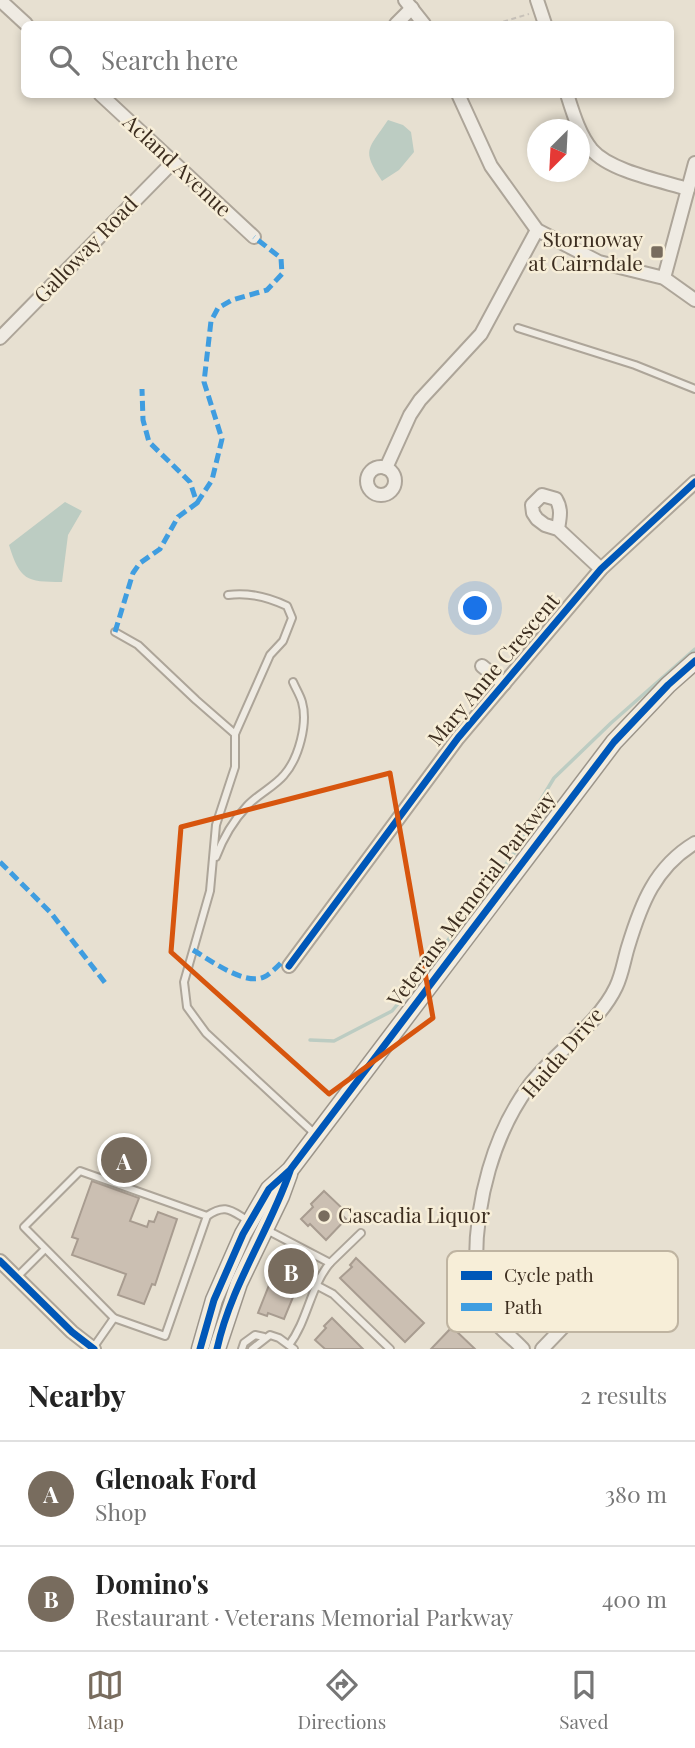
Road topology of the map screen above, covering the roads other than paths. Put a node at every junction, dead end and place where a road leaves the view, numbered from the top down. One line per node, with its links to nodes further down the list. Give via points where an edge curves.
1 (1, 0): 3 (street)
2 (408, 4): 4 (street); 5 (street)
3 (23, 21)
4 (398, 21)
5 (422, 21)
6 (104, 98): 9 (street, Acland Avenue)
7 (460, 98): 12 (street, via 491,166)
8 (568, 98): 11 (street, via 576,124 592,151 615,165)
9 (172, 163): 13 (street, Acland Avenue); 17 (street, Galloway Road)
10 (695, 163): 11 (street)
11 (688, 189): 14 (street)
12 (537, 230): 14 (street, via 599,262); 19 (street, via 481,334 420,400)
13 (254, 237)
14 (664, 278): 15 (street)
15 (695, 300)
16 (518, 328): 18 (lane)
17 (0, 338)
18 (695, 389)
19 (386, 468)
20 (695, 482): 22 (street, Mary Anne Crescent)
21 (558, 529): 22 (street)
22 (601, 569): 28 (street, Mary Anne Crescent)
23 (228, 595): 29 (lane, via 269,599 287,607 292,618)
24 (116, 632): 29 (lane, via 138,645)
25 (695, 662): 33 (main road, Veterans Memorial Parkway, via 614,742)
26 (482, 666): 28 (street, Mary Anne Crescent)
27 (293, 682): 31 (lane, via 303,714 292,762 237,818)
28 (504, 684): 32 (street, Mary Anne Crescent, via 458,738)
29 (235, 734): 31 (lane, via 235,766 216,825)
30 (695, 843): 38 (street, Haida Drive, via 668,863 644,898 617,986 607,1003 529,1086 504,1128 485,1183)
31 (214, 862): 33 (lane, via 184,982 187,1007 206,1033)
32 (289, 966)
33 (316, 1135): 35 (main road, Veterans Memorial Parkway, via 290,1170 281,1196)
34 (207, 1216): 35 (lane, via 224,1208); 37 (lane, via 80,1171 24,1227); 43 (lane, via 165,1336)
35 (257, 1225): 40 (lane); 49 (main road, Veterans Memorial Parkway, via 227,1267); 50 (main road, Veterans Memorial Parkway)
36 (361, 1233): 40 (lane)
37 (45, 1249): 41 (lane); 43 (lane)
38 (476, 1251)
39 (0, 1261): 41 (street)
40 (330, 1263): 42 (lane)
41 (17, 1277): 48 (street)
42 (316, 1284): 47 (lane); 53 (lane, via 333,1294)
43 (114, 1318): 48 (lane)
44 (506, 1332): 54 (street, Haida Drive)
45 (558, 1332): 55 (street)
46 (267, 1336): 47 (lane); 51 (lane, via 255,1335); 52 (lane)
47 (292, 1347)
48 (93, 1349)
49 (200, 1349)
50 (217, 1349)
51 (242, 1349)
52 (252, 1349)
53 (390, 1349)
54 (523, 1349)
55 (542, 1349)

